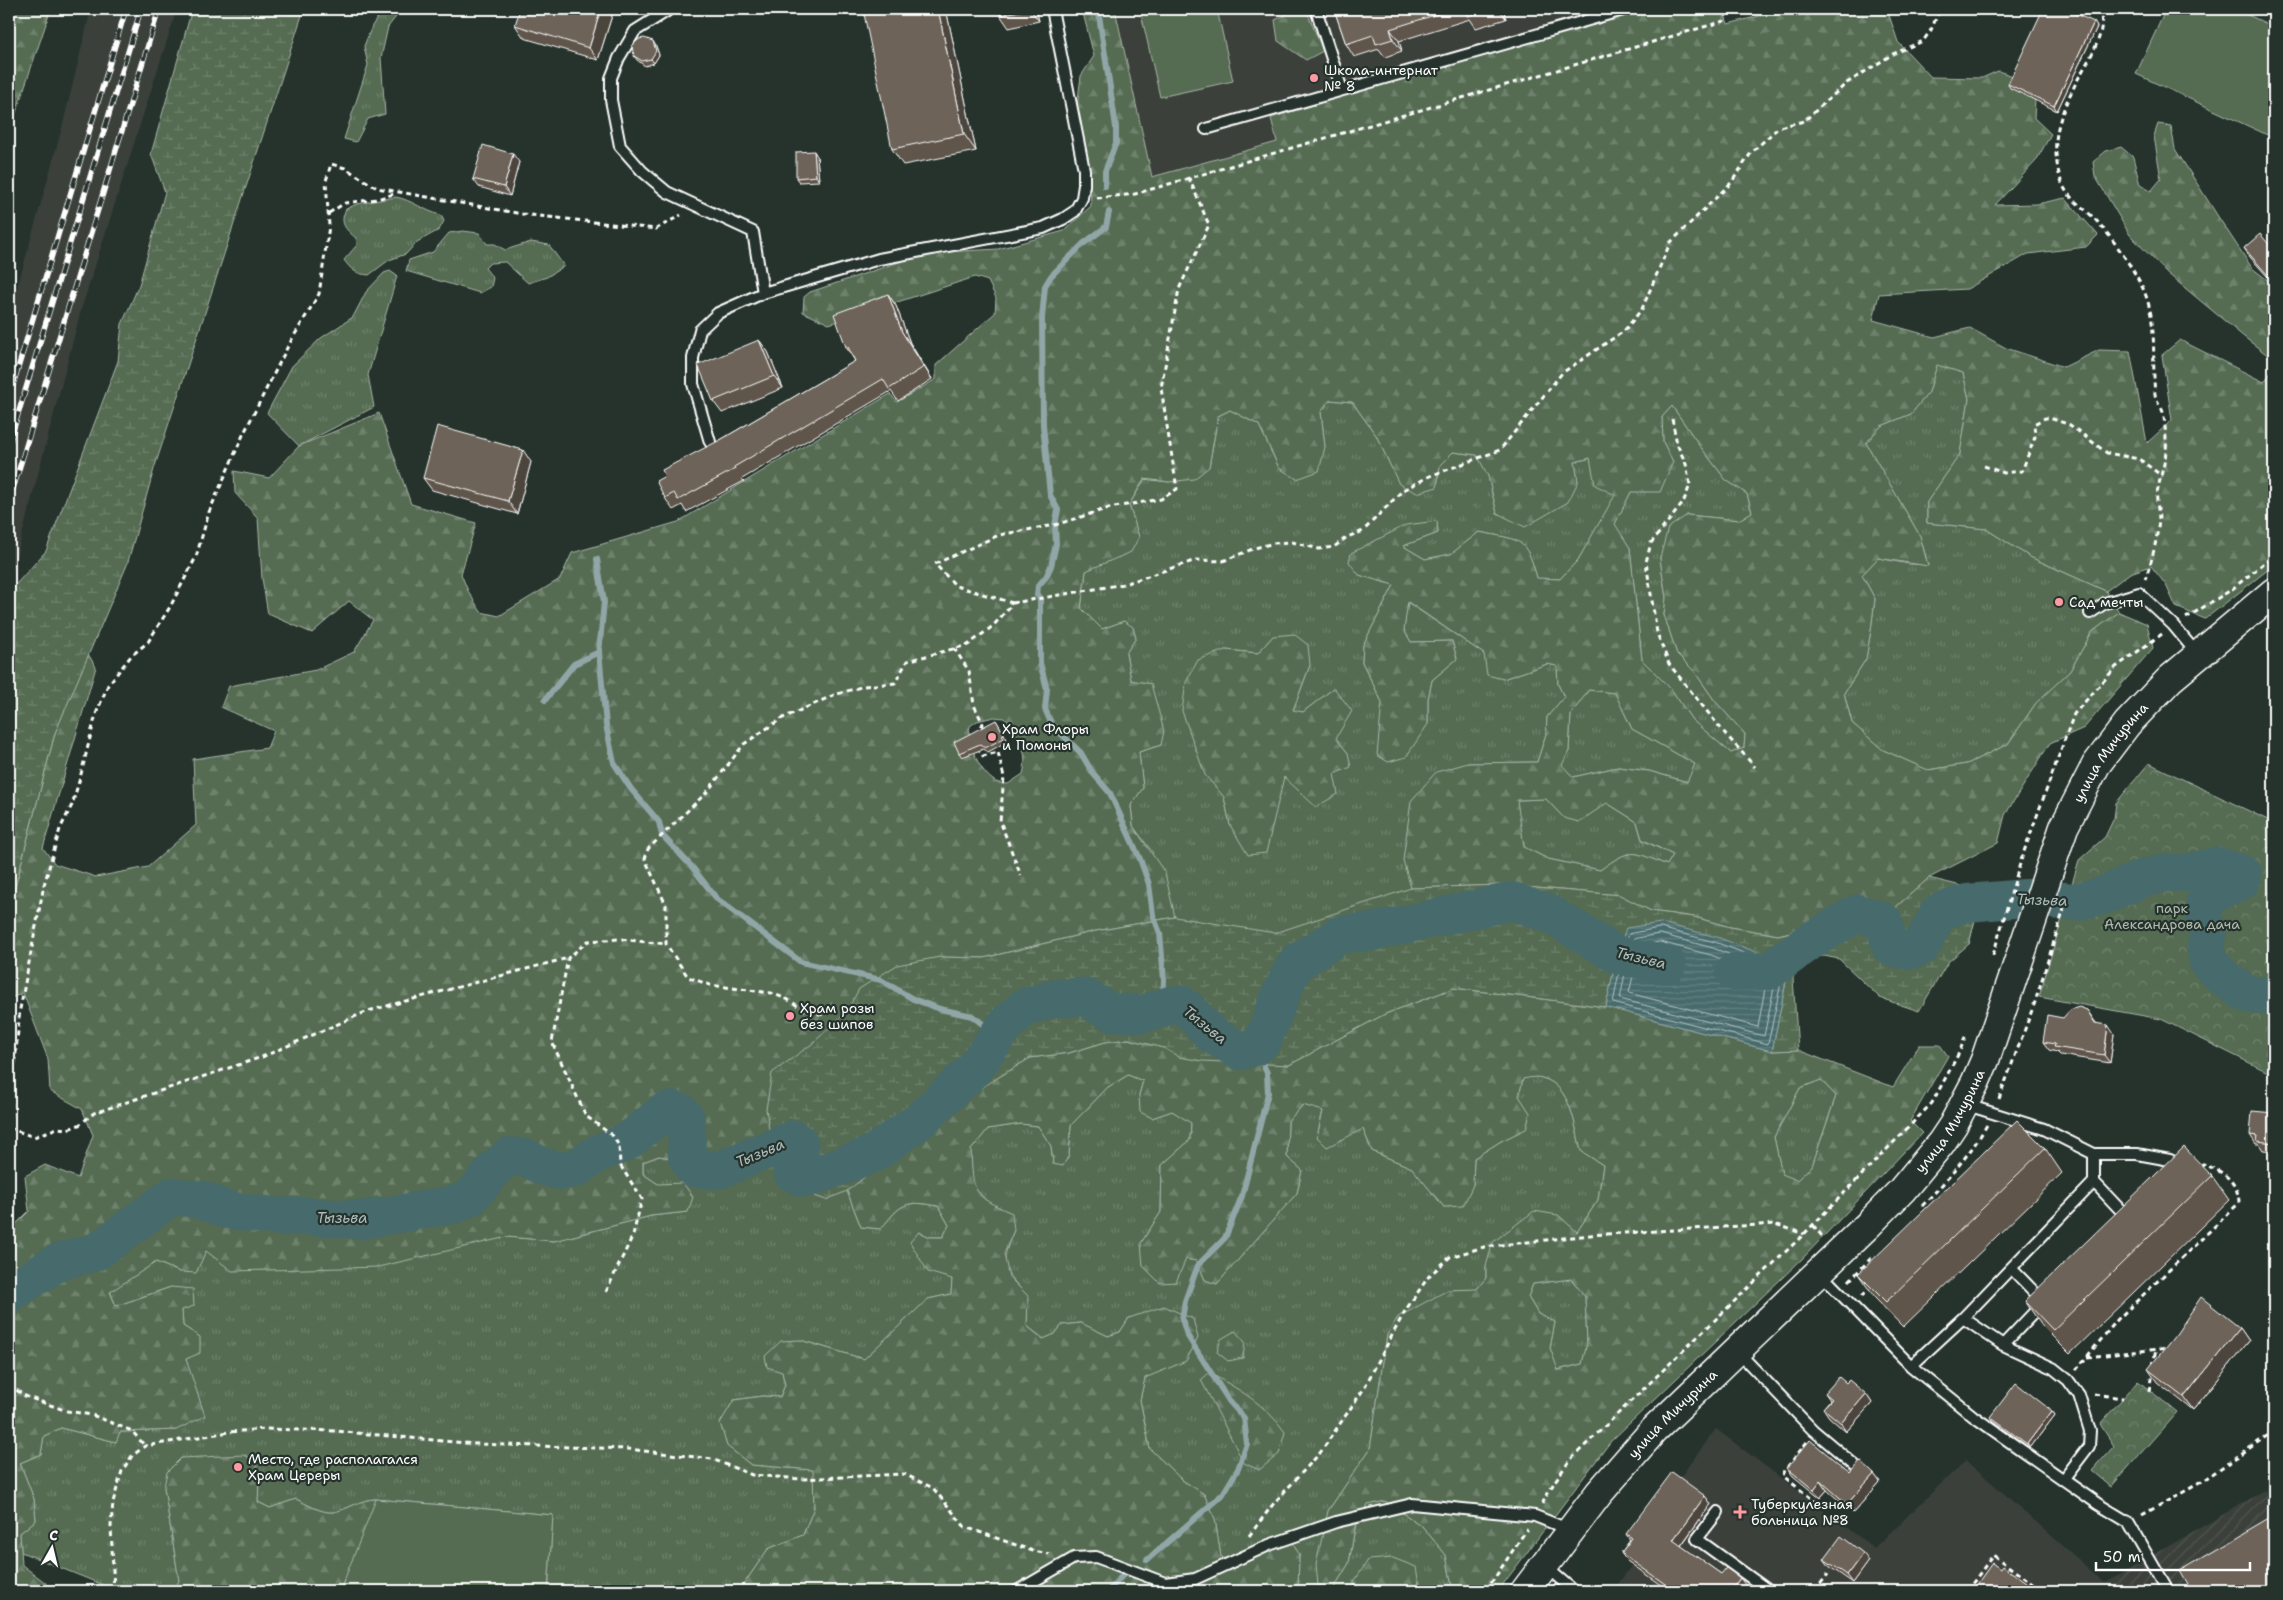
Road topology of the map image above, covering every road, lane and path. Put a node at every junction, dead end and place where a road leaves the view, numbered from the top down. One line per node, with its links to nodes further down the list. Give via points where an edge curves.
1 (1052, 9): 12 (lane, via 1084,170)
2 (1316, 9): 8 (lane)
3 (1627, 9): 8 (lane)
4 (1728, 9): 10 (path, via 1724,21)
5 (1940, 9): 23 (path, via 1923,41 1893,54 1847,83 1804,121 1779,127 1751,153 1731,182 1670,243 1642,309 1624,331 1562,373 1500,450 1430,476 1403,490 1361,532 1346,537 1334,547 1319,549 1292,542 1274,543 1223,561 1196,560 1124,584)
6 (2099, 9): 19 (path, via 2102,16 2099,38 2060,118 2055,152 2063,189 2102,227 2143,287 2153,318 2156,397 2162,411 2166,440)
7 (667, 11): 13 (lane, via 635,31 611,78 611,100 620,146 667,192)
8 (1342, 90): 9 (lane)
9 (1206, 129)
10 (1189, 178): 12 (path, via 1135,194); 23 (path, via 1209,225 1179,289 1161,388 1177,489 1161,499 1108,508 1055,525 998,535 935,564 956,586)
11 (398, 193): 13 (path, via 522,214 656,228); 14 (path, via 345,203); 14 (path, via 377,188 345,168 331,164 326,181)
12 (1082, 198): 15 (lane, via 1075,211 1043,228 879,259)
13 (696, 206): 15 (lane, via 753,232)
14 (329, 213): 41 (path, via 319,294 242,434 209,512 196,557 170,607 148,642 131,656 108,685 96,714 72,805 60,830 44,885 20,1008)
15 (763, 293): 17 (lane, via 718,312 700,330 693,358 693,384)
16 (1672, 419): 30 (path, via 1690,485 1683,503 1651,543 1646,562 1657,633 1669,664)
17 (710, 442)
18 (1984, 466): 19 (path, via 2004,472 2022,471 2035,437 2034,424 2050,418 2070,425 2107,453 2139,459)
19 (2162, 476): 22 (path, via 2157,495 2159,520 2149,569)
20 (2274, 555): 25 (path, via 2231,590)
21 (2274, 592): 27 (main road, улица Мичурина)
22 (2139, 594): 24 (lane, via 2105,602); 25 (lane)
23 (1013, 603): 26 (path, via 993,626 968,645)
24 (2090, 613)
25 (2173, 625): 27 (lane); 35 (path, via 2116,667 2074,714 2022,858)
26 (954, 648): 28 (path, via 969,671 974,705 982,724); 33 (path, via 907,660 894,683 864,686 834,695 781,719 744,744 707,792 648,849 645,859 666,905)
27 (2199, 655): 39 (main road, улица Мичурина, via 2144,704 2111,744 2081,790 2064,827 1985,1060)
28 (977, 732)
29 (975, 741): 31 (path, via 983,756 998,752 1004,777 1000,821)
30 (1755, 767)
31 (1021, 876)
32 (2066, 902): 36 (path)
33 (666, 944): 34 (path, via 619,938 588,941); 37 (path, via 688,978 710,985 771,993 813,1014 823,1015)
34 (568, 958): 41 (path, via 368,1011 262,1057 94,1113 73,1127 57,1128 34,1137); 55 (path, via 552,1042 586,1116 613,1136 619,1146 620,1165 642,1199 633,1235)
35 (1992, 959)
36 (2036, 1002)
37 (830, 1010)
38 (1967, 1032): 49 (path, via 1932,1103)
39 (1964, 1104): 43 (lane, via 2044,1130); 53 (main road, улица Мичурина, via 1941,1144 1914,1177)
40 (1989, 1121): 42 (path)
41 (9, 1127)
42 (1994, 1130)
43 (2094, 1154): 44 (lane, via 2137,1154 2170,1160); 47 (lane)
44 (2183, 1171): 62 (path, via 2197,1164 2209,1165 2235,1186 2239,1203 2118,1319)
45 (1950, 1177): 46 (path)
46 (1956, 1182)
47 (2094, 1182): 48 (lane); 52 (lane)
48 (2129, 1219)
49 (1804, 1234): 76 (path, via 1570,1460); 80 (path, via 1775,1224 1600,1235 1484,1247 1450,1257 1429,1276 1405,1311 1363,1390 1320,1453 1274,1503)
50 (1870, 1260): 51 (path)
51 (1874, 1265)
52 (2011, 1268): 57 (lane); 58 (lane, via 2047,1298)
53 (1819, 1272): 61 (main road, улица Мичурина); 63 (lane)
54 (1877, 1281): 56 (path)
55 (606, 1292)
56 (1860, 1298)
57 (1963, 1318): 58 (lane); 63 (lane)
58 (2003, 1345): 64 (lane, via 2053,1368)
59 (2176, 1347): 60 (path)
60 (2156, 1349): 62 (path); 66 (path)
61 (1737, 1351): 70 (lane); 78 (main road, улица Мичурина, via 1653,1431)
62 (2087, 1357): 64 (path)
63 (1911, 1366): 73 (lane, via 1973,1416)
64 (2068, 1380): 67 (lane)
65 (9, 1385): 71 (path, via 25,1396 67,1411 92,1415 132,1431)
66 (2149, 1391)
67 (2079, 1395): 68 (path); 73 (lane, via 2090,1431 2089,1446)
68 (2123, 1398)
69 (2274, 1431): 77 (path, via 2198,1484)
70 (1816, 1432): 72 (lane); 74 (path, via 1783,1476)
71 (145, 1446): 79 (path, via 265,1429 336,1431 476,1444 628,1449 712,1459 752,1475 800,1480 904,1474 933,1488 965,1527 1033,1551); 83 (path, via 122,1470 113,1502)
72 (1857, 1467)
73 (2064, 1479): 77 (lane)
74 (1820, 1506)
75 (1718, 1512): 88 (lane, via 1697,1539)
76 (1535, 1516): 78 (lane); 80 (lane, via 1412,1504 1336,1522 1269,1545); 85 (path)
77 (2128, 1522): 92 (lane)
78 (1570, 1530): 81 (main road, улица Мичурина)
79 (1074, 1558): 80 (lane, via 1096,1557 1164,1583 1195,1579); 84 (lane)
80 (1228, 1564)
81 (1544, 1565): 86 (main road, улица Мичурина); 87 (lane)
82 (1828, 1574): 89 (path)
83 (114, 1591)
84 (1017, 1591)
85 (1486, 1591)
86 (1525, 1591)
87 (1574, 1591)
88 (1769, 1591)
89 (1815, 1591)
90 (1967, 1591): 91 (path, via 1993,1555)
91 (2042, 1591)
92 (2168, 1591)

